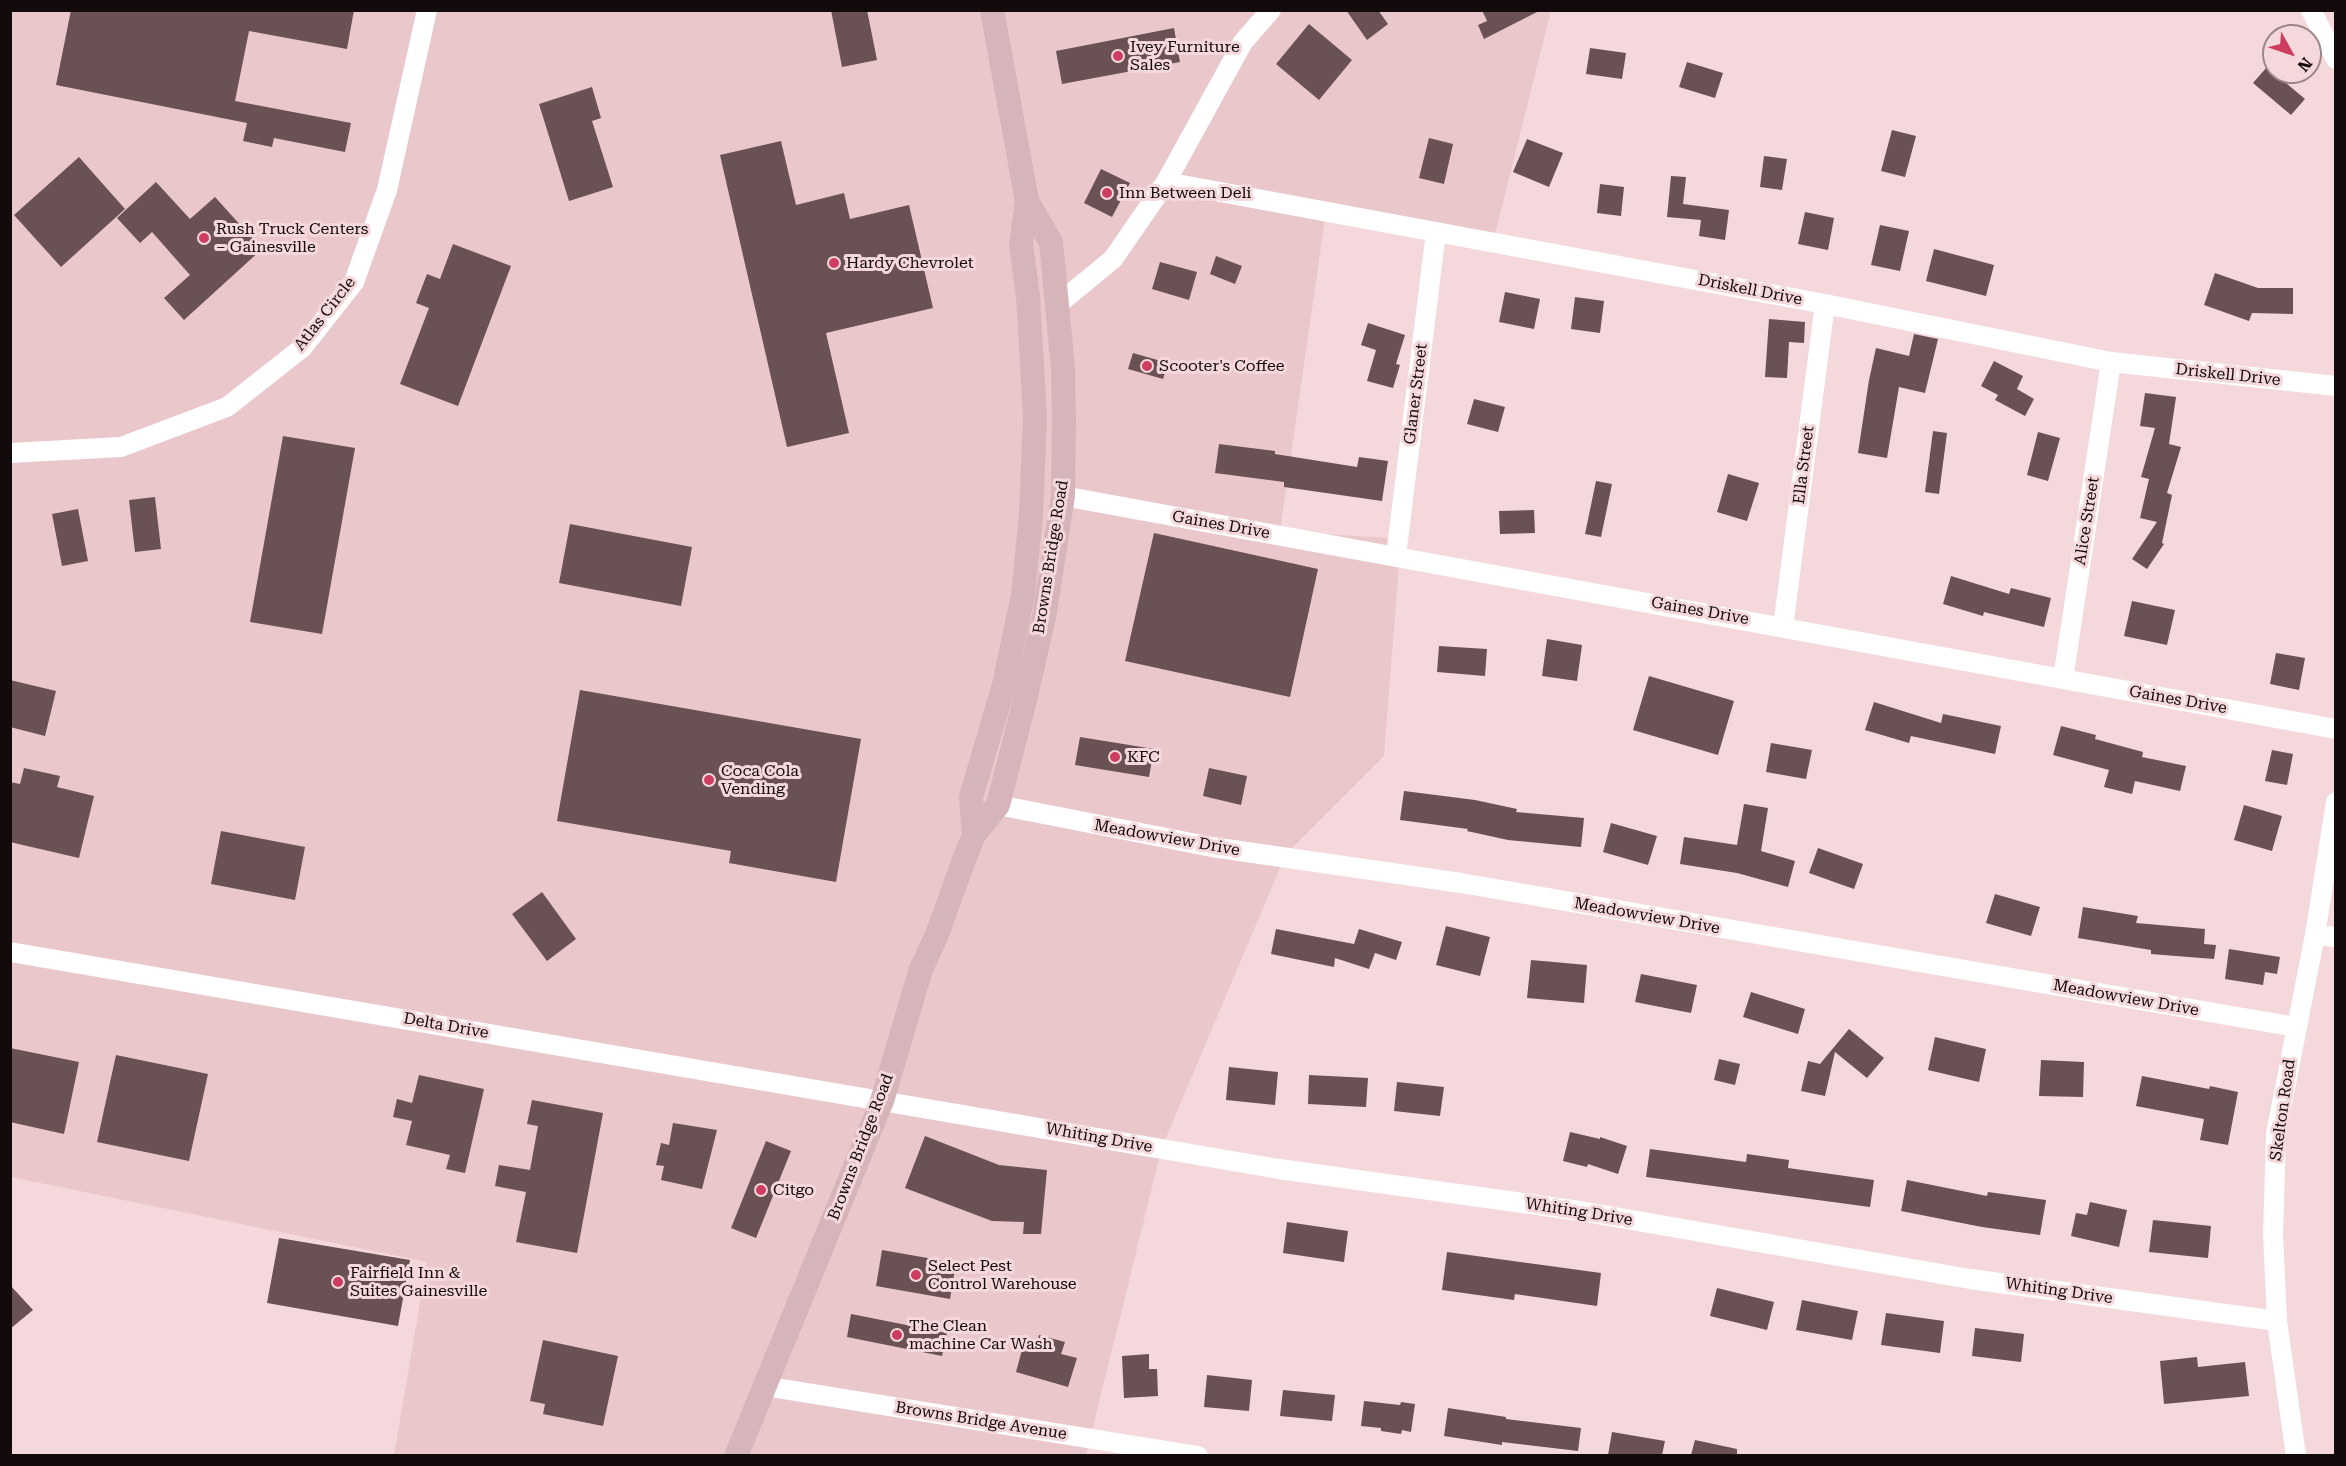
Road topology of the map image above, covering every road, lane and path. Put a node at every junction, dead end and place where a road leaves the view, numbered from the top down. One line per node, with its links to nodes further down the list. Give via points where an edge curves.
1 (427, 10): 13 (street, Atlas Circle, via 387,190 354,282 302,348 227,407 121,447)
2 (992, 10): 7 (main road, Browns Bridge Road)
3 (1271, 10): 6 (street, via 1243,42)
4 (2311, 10): 5 (street)
5 (2336, 59)
6 (1166, 182): 8 (street, Driskell Drive); 10 (street, via 1113,259)
7 (1027, 201): 10 (main road, Browns Bridge Road, via 1051,242); 21 (main road, Browns Bridge Road, via 1021,245 1035,417 1031,515 1023,596 1004,685 971,797)
8 (1436, 232): 9 (street, Driskell Drive); 15 (street, Glaner Street)
9 (1825, 304): 11 (street, Driskell Drive); 16 (street, Ella Street)
10 (1057, 305): 14 (main road, Browns Bridge Road, via 1063,369)
11 (2111, 362): 12 (street, Driskell Drive); 17 (street, Alice Street)
12 (2336, 386)
13 (10, 453)
14 (1063, 496): 15 (street, Gaines Drive); 20 (main road, Browns Bridge Road, via 1045,612)
15 (1396, 556): 16 (street, Gaines Drive)
16 (1783, 627): 17 (street, Gaines Drive)
17 (2063, 679): 18 (street, Gaines Drive)
18 (2336, 729)
19 (2336, 802): 22 (street, Skelton Road)
20 (998, 805): 21 (main road, Browns Bridge Road); 25 (street, Meadowview Drive, via 1212,847 1461,883)
21 (974, 835): 26 (main road, Browns Bridge Road, via 921,969)
22 (2315, 934): 23 (street); 25 (street, Skelton Road)
23 (2336, 937)
24 (10, 952): 26 (street, Delta Drive)
25 (2296, 1027): 27 (street, Skelton Road, via 2276,1134 2273,1235)
26 (882, 1101): 27 (street, Whiting Drive, via 1279,1169 1580,1211 1970,1279); 28 (main road, Browns Bridge Road)
27 (2277, 1321): 31 (street, Skelton Road)
28 (764, 1386): 29 (main road, Browns Bridge Road); 30 (street, Browns Bridge Avenue)
29 (736, 1455)
30 (1198, 1455)
31 (2296, 1455)

